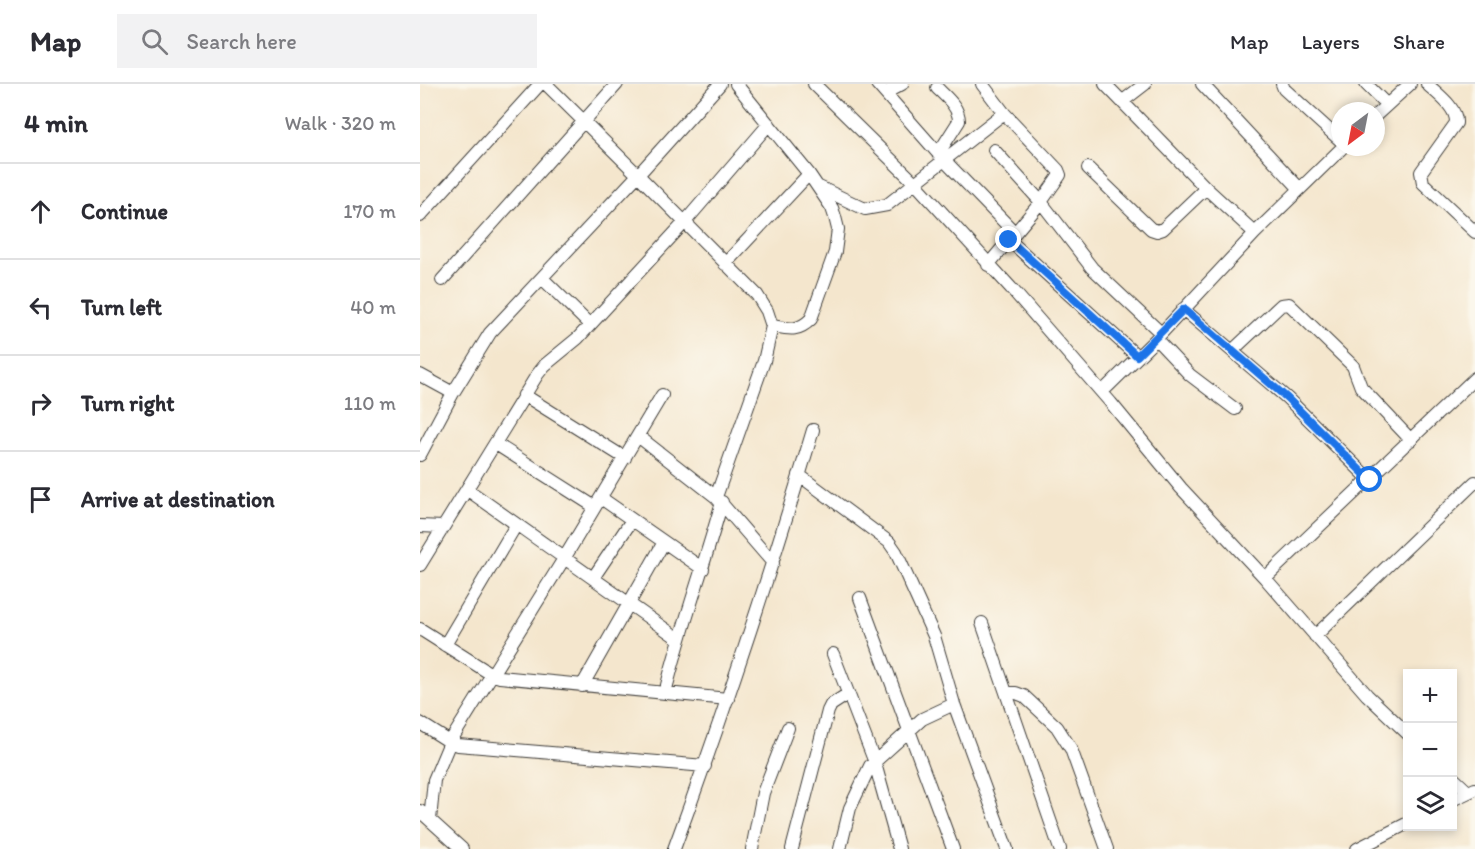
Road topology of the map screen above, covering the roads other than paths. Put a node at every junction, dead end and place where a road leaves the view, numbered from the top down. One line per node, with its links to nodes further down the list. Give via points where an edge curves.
1 (540, 84): 35 (street)
2 (546, 84): 21 (street)
3 (617, 84): 21 (street)
4 (720, 84): 29 (street)
5 (736, 84): 22 (street)
6 (814, 84): 30 (street)
7 (902, 84): 17 (street)
8 (982, 84): 20 (street)
9 (1106, 84): 18 (street)
10 (1145, 84): 18 (street)
11 (1202, 84): 33 (street)
12 (1282, 84): 23 (street)
13 (1366, 84): 19 (street)
14 (1410, 84): 19 (street)
15 (1427, 84): 37 (street, via 1453,110 1456,123 1420,177)
16 (938, 88): 26 (street, via 957,109 959,117)
17 (881, 89): 26 (street)
18 (1123, 100): 32 (street)
19 (1387, 105)
20 (1004, 113): 26 (street); 34 (street, via 1058,170 1059,180)
21 (584, 120): 29 (street); 43 (street)
22 (769, 124): 28 (street); 36 (street)
23 (1331, 132)
24 (994, 150): 34 (street)
25 (1334, 156): 33 (street)
26 (941, 157): 30 (street); 39 (street)
27 (1088, 168): 32 (street, via 1157,231)
28 (809, 174): 31 (street); 40 (street)
29 (638, 175): 36 (street); 42 (street)
30 (915, 183): 31 (street, via 887,205 865,209); 41 (street)
31 (818, 187): 46 (street, via 835,217 835,252 811,319 803,327)
32 (1206, 188): 38 (street)
33 (1300, 189): 38 (street)
34 (1041, 202): 39 (street); 47 (street, via 1092,268)
35 (420, 216)
36 (684, 223): 40 (street); 45 (street)
37 (1475, 232)
38 (1255, 233): 44 (street)
39 (1012, 237): 41 (street); 49 (street)
40 (725, 264): 46 (street, via 757,295)
41 (988, 265): 52 (street)
42 (543, 279): 45 (street); 53 (street, via 490,333)
43 (442, 280)
44 (1184, 309): 47 (street); 48 (street)
45 (590, 325): 54 (street, via 572,345 544,365)
46 (772, 326): 67 (street)
47 (1159, 336): 49 (street); 56 (street, via 1190,375)
48 (1232, 351): 59 (street, via 1281,305 1289,304 1353,366 1361,387); 64 (street, via 1287,398)
49 (1137, 356): 52 (street)
50 (420, 375): 53 (street)
51 (1475, 378): 59 (street)
52 (1102, 392): 79 (street, via 1181,488)
53 (453, 393): 61 (street)
54 (524, 395): 60 (street); 62 (street)
55 (662, 395): 58 (street)
56 (1235, 409)
57 (813, 430): 63 (street)
58 (638, 436): 62 (street); 67 (street)
59 (1411, 440): 64 (street)
60 (495, 444): 66 (street); 68 (street)
61 (420, 455)
62 (625, 458): 68 (street)
63 (799, 475): 75 (street); 94 (street, via 893,546 934,636)
64 (1370, 480): 79 (street)
65 (1475, 482): 84 (street)
66 (468, 490): 70 (street); 72 (street)
67 (719, 500): 75 (street); 77 (street)
68 (598, 502): 69 (street); 74 (street)
69 (632, 519): 73 (street); 78 (street)
70 (516, 525): 74 (street); 86 (street)
71 (420, 526): 72 (street)
72 (443, 527): 76 (street)
73 (664, 542): 77 (street); 81 (street)
74 (565, 557): 78 (street); 88 (street)
75 (773, 563): 93 (street)
76 (420, 565)
77 (703, 568): 85 (street)
78 (593, 578): 81 (street)
79 (1265, 578): 84 (street)
80 (860, 598): 97 (street)
81 (629, 604): 85 (street); 89 (street)
82 (982, 623): 92 (street)
83 (420, 629): 86 (street)
84 (1315, 636): 98 (street)
85 (679, 639): 90 (street)
86 (445, 645): 88 (street)
87 (833, 654): 91 (street)
88 (491, 674): 89 (street); 99 (street)
89 (582, 686): 90 (street)
90 (665, 693): 93 (street)
91 (848, 693): 100 (street); 110 (street, via 828,711)
92 (1006, 693): 115 (street); 116 (street, via 1024,696 1062,734)
93 (728, 699): 101 (street)
94 (954, 704): 97 (street); 114 (street)
95 (420, 723): 99 (street)
96 (788, 728): 109 (street, via 763,793)
97 (910, 729): 100 (street); 113 (street)
98 (1403, 730)
99 (450, 742): 101 (street); 105 (street)
100 (874, 760): 111 (street, via 850,808); 112 (street)
101 (705, 766): 108 (street)
102 (1457, 780): 103 (street)
103 (1472, 790): 104 (street)
104 (1457, 798)
105 (425, 815): 107 (street)
106 (1403, 825): 117 (street)
107 (462, 849)
108 (674, 849)
109 (752, 849)
110 (792, 849)
111 (840, 849)
112 (899, 849)
113 (953, 849)
114 (1007, 849)
115 (1060, 849)
116 (1107, 849)
117 (1357, 849)

